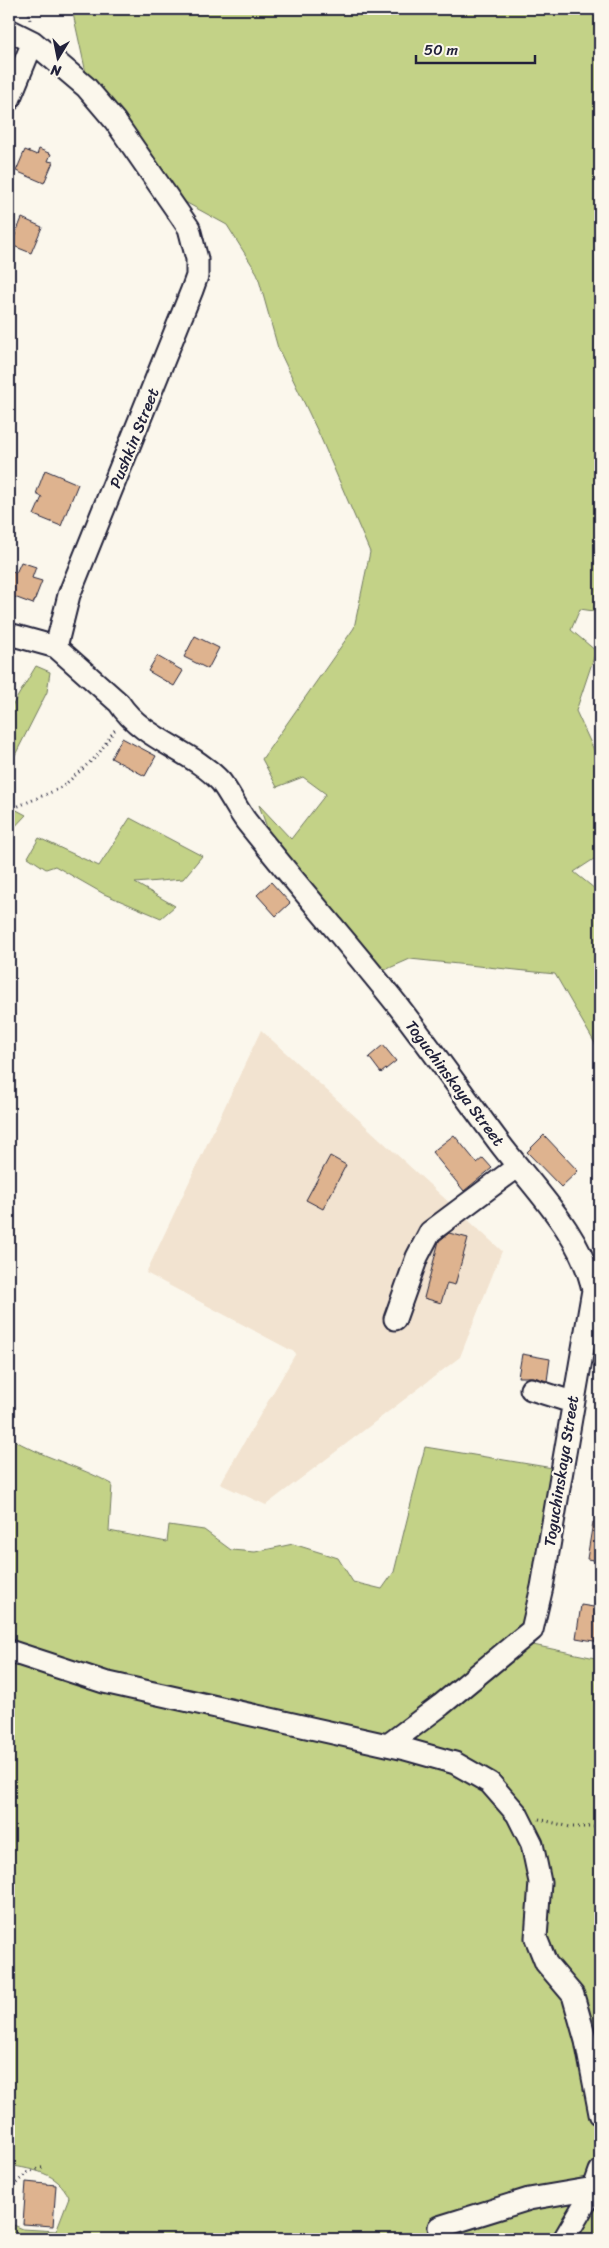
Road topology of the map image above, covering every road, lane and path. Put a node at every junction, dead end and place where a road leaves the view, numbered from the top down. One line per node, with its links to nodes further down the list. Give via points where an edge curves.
1 (9, 30): 2 (street)
2 (33, 42): 3 (street); 5 (street, Pushkin Street, via 86,87 115,121 189,228 197,259 197,276 192,290 69,595)
3 (9, 100)
4 (9, 634): 5 (street)
5 (56, 647): 6 (street, Toguchinskaya Street, via 119,703)
6 (126, 714): 7 (path, via 97,756 61,788); 8 (street, Toguchinskaya Street, via 161,741 211,772 221,783 245,819 398,1007)
7 (9, 810)
8 (517, 1166): 9 (street, via 430,1232); 11 (street, Toguchinskaya Street, via 560,1220 588,1269 593,1290)
9 (395, 1319)
10 (531, 1389): 11 (street)
11 (572, 1402): 13 (street, Toguchinskaya Street, via 532,1630)
12 (9, 1651): 13 (street, via 104,1682)
13 (388, 1745): 14 (street, via 455,1763 490,1783)
14 (517, 1814): 15 (path, via 570,1827); 16 (street, via 532,1844 540,1882 537,1944 546,1963 572,1995 586,2041)
15 (600, 1827)
16 (600, 2114)
17 (44, 2167): 19 (path, via 28,2172)
18 (597, 2180): 20 (street); 21 (street)
19 (9, 2190)
20 (439, 2227)
21 (564, 2239)

